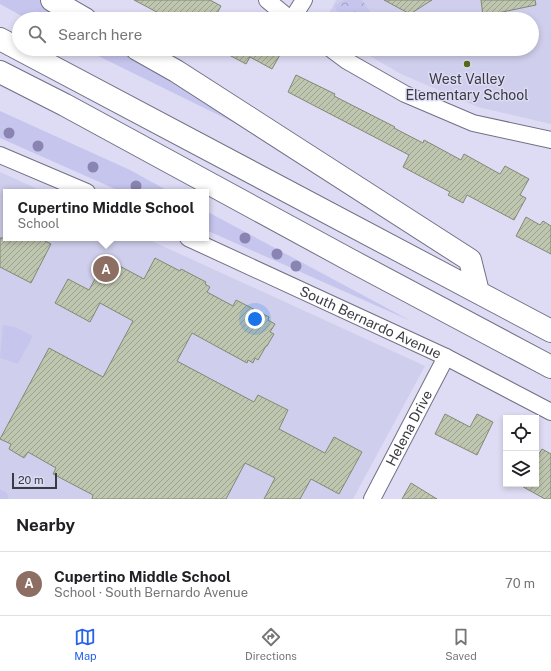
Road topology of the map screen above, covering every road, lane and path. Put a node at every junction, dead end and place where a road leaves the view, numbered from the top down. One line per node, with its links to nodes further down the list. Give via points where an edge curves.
1 (52, 0): 4 (highway)
2 (267, 0): 5 (street)
3 (304, 0): 6 (street)
4 (73, 12)
5 (282, 12)
6 (296, 12)
7 (0, 39): 8 (highway)
8 (12, 45)
9 (32, 56): 17 (highway)
10 (149, 56): 17 (highway, via 470,260)
11 (340, 56): 13 (street, via 405,94 473,124)
12 (0, 72): 20 (highway)
13 (551, 140)
14 (0, 155): 15 (street)
15 (80, 189)
16 (195, 241): 19 (street, South Bernardo Avenue)
17 (478, 292): 18 (highway)
18 (551, 331)
19 (446, 357): 21 (street, South Bernardo Avenue); 22 (street, Helena Drive)
20 (551, 367)
21 (551, 412)
22 (372, 499)

